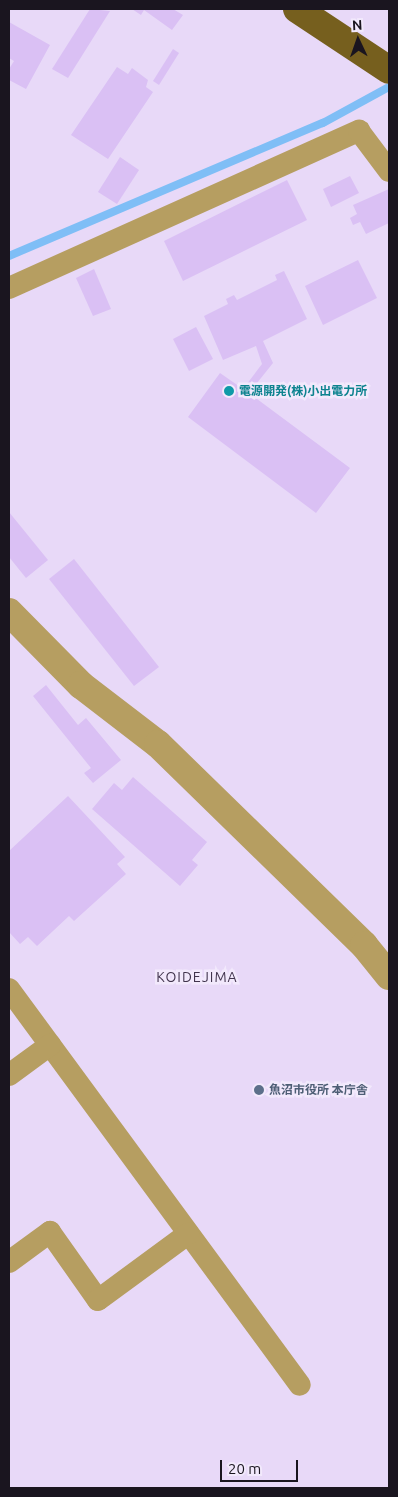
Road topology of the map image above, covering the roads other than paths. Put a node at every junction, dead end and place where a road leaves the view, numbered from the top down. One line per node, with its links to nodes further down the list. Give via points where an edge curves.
1 (297, 9): 2 (highway)
2 (389, 70)
3 (389, 171): 4 (street, via 359,130)
4 (9, 288)
5 (9, 612): 6 (street, via 81,684 158,744 357,938)
6 (389, 976)
7 (9, 989): 8 (street)
8 (50, 1045): 9 (street); 10 (street)
9 (9, 1075)
10 (188, 1234): 11 (street, via 98,1300 50,1232); 12 (street)
11 (9, 1262)
12 (300, 1385)

